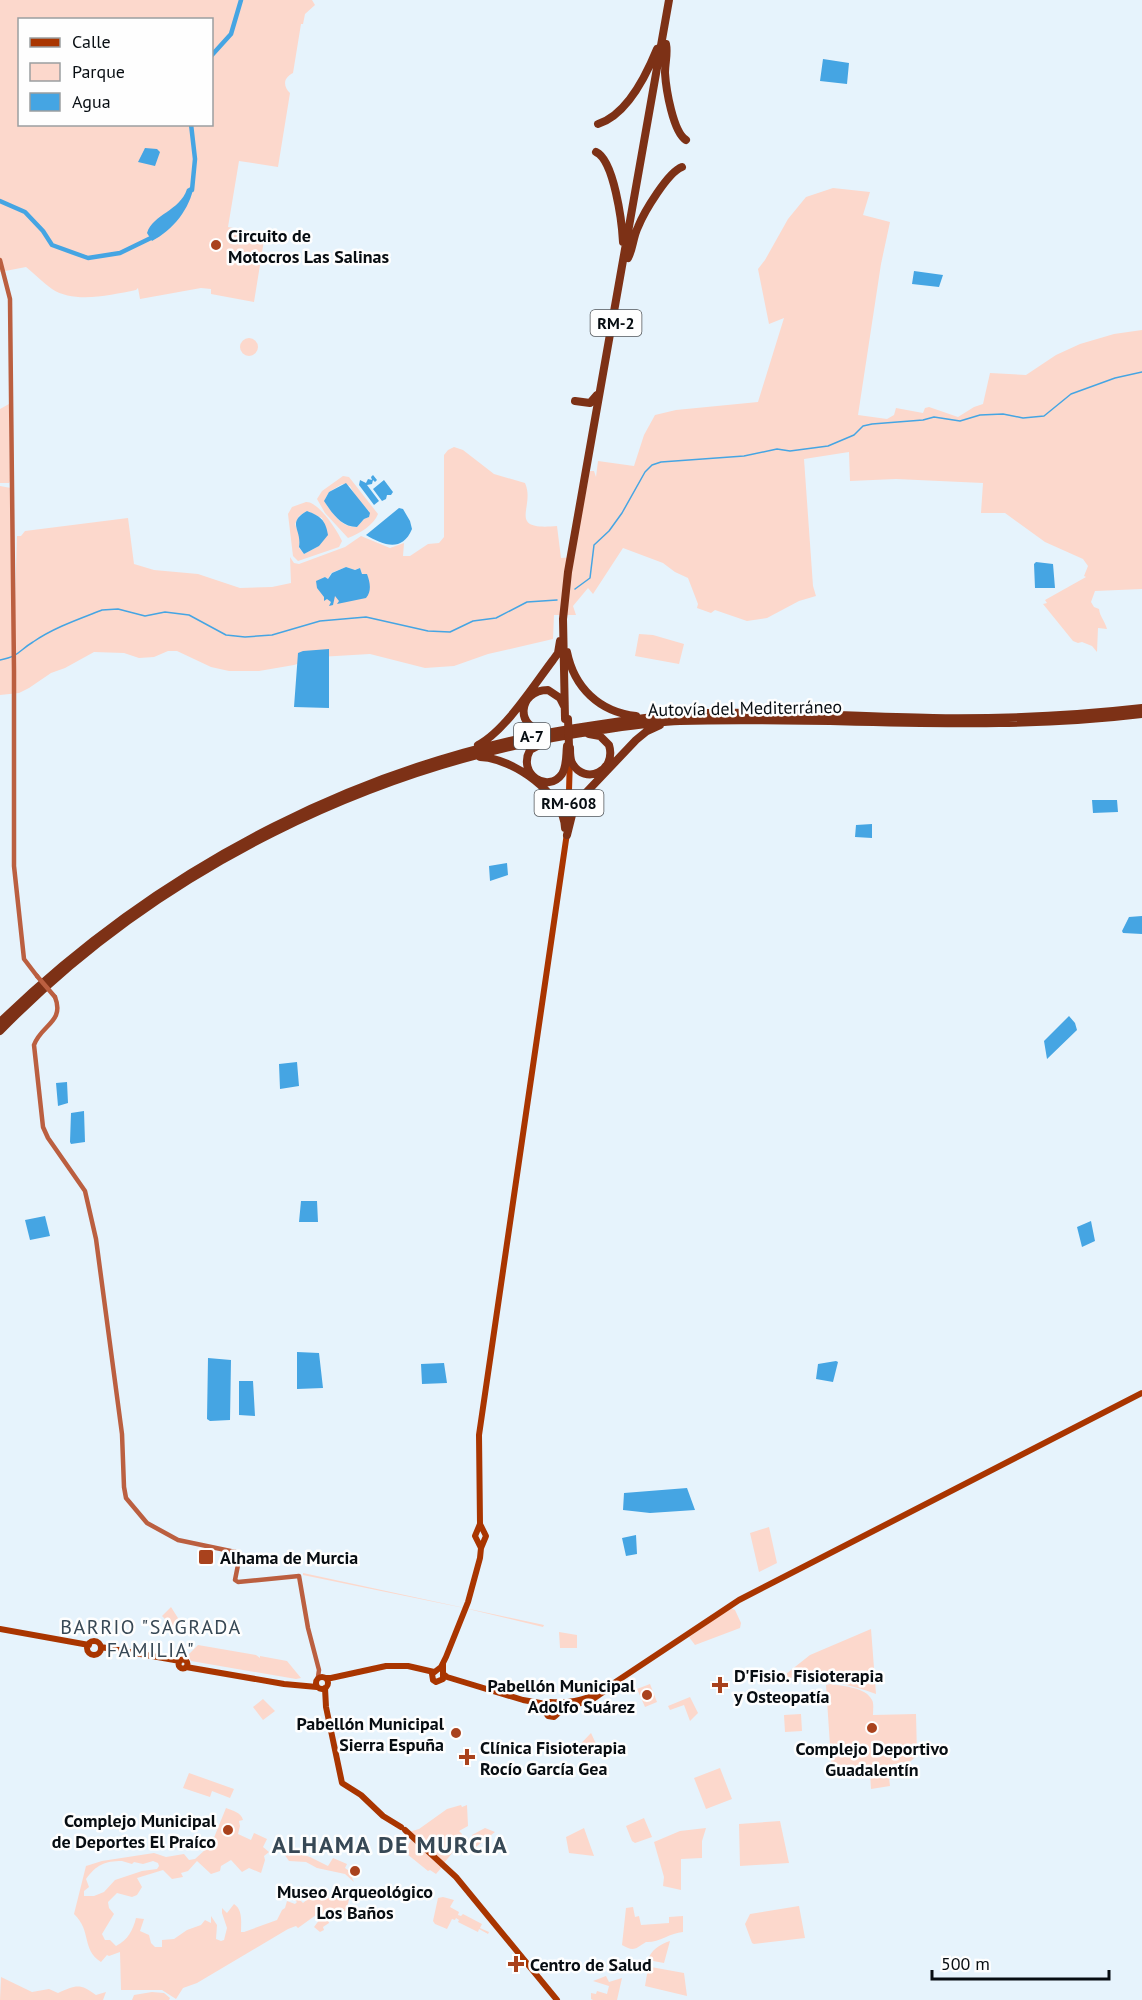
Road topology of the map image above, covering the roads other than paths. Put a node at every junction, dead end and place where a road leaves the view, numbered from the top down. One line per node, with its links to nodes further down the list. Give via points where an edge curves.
1 (669, 0): 3 (highway, RM-2)
2 (674, 0): 4 (highway, RM-2)
3 (664, 28): 5 (highway, via 650,66 622,110); 11 (highway, RM-2)
4 (666, 44): 6 (highway, via 665,72 671,107 677,131); 9 (highway, RM-2)
5 (598, 124)
6 (686, 140)
7 (596, 152): 11 (highway, via 608,165 622,227)
8 (682, 167): 9 (highway, via 673,173 648,208 637,227)
9 (628, 258): 15 (highway, RM-2, via 573,564)
10 (0, 260): 37 (main road, bridge, via 10,299 14,866 24,957 55,997 58,1008 34,1045 42,1117 48,1138 88,1201 101,1267 122,1434 124,1490 147,1523 175,1539 240,1553 235,1581 299,1576)
11 (619, 282): 12 (highway, RM-2)
12 (605, 359): 13 (highway, RM-2); 13 (highway, via 594,400 575,403 591,410)
13 (593, 428): 14 (highway, RM-2)
14 (563, 619): 20 (highway, RM-2); 25 (highway, via 558,653 516,710 486,741)
15 (566, 647): 18 (highway, via 576,678 594,700 616,712); 20 (highway, RM-2)
16 (1142, 708): 19 (highway, Autovía del Mediterráneo / A-7, via 996,718 789,713)
17 (1142, 714): 19 (highway, Autovía del Mediterráneo / A-7, via 1014,724)
18 (643, 716): 19 (highway); 20 (highway, via 537,730 524,717 525,702 534,692 548,690 560,698)
19 (701, 717): 21 (highway); 25 (highway, Autovía del Mediterráneo / A-7, via 627,720); 27 (highway, Autovía del Mediterráneo / A-7, via 543,740 464,758)
20 (567, 719): 24 (highway, RM-2, bridge)
21 (661, 725): 22 (highway); 28 (highway, via 636,740 580,799)
22 (588, 734): 23 (highway); 24 (highway, via 600,736 609,745 610,761 602,771 591,774 580,770 572,762)
23 (551, 740): 24 (highway, via 532,747 526,757 529,773 539,781 549,782 560,776); 26 (highway)
24 (568, 746): 28 (main road)
25 (464, 752): 29 (highway, Autovía del Mediterráneo / A-7, via 329,800 202,865 97,937)
26 (479, 757): 27 (highway); 28 (highway, via 506,762 552,795 564,814)
27 (398, 780): 30 (highway, Autovía del Mediterráneo / A-7, via 280,829 179,886 83,956)
28 (566, 835): 35 (main road, via 479,1435 480,1524 486,1536 468,1602)
29 (0, 1022)
30 (0, 1031)
31 (1142, 1393): 36 (main road, via 730,1605)
32 (0, 1631): 33 (main road)
33 (88, 1648): 34 (main road, via 93,1655); 34 (main road, via 94,1642)
34 (100, 1650): 37 (main road, via 284,1684)
35 (439, 1674): 37 (main road, via 408,1666 386,1666 331,1678); 39 (main road)
36 (619, 1682): 38 (main road, via 591,1697); 40 (main road, via 593,1699)
37 (322, 1684): 41 (main road, via 343,1785 403,1827 453,1874)
38 (556, 1703): 39 (main road); 40 (main road)
39 (546, 1708): 40 (main road, via 547,1715 552,1717)
40 (560, 1711)
41 (557, 2000)

